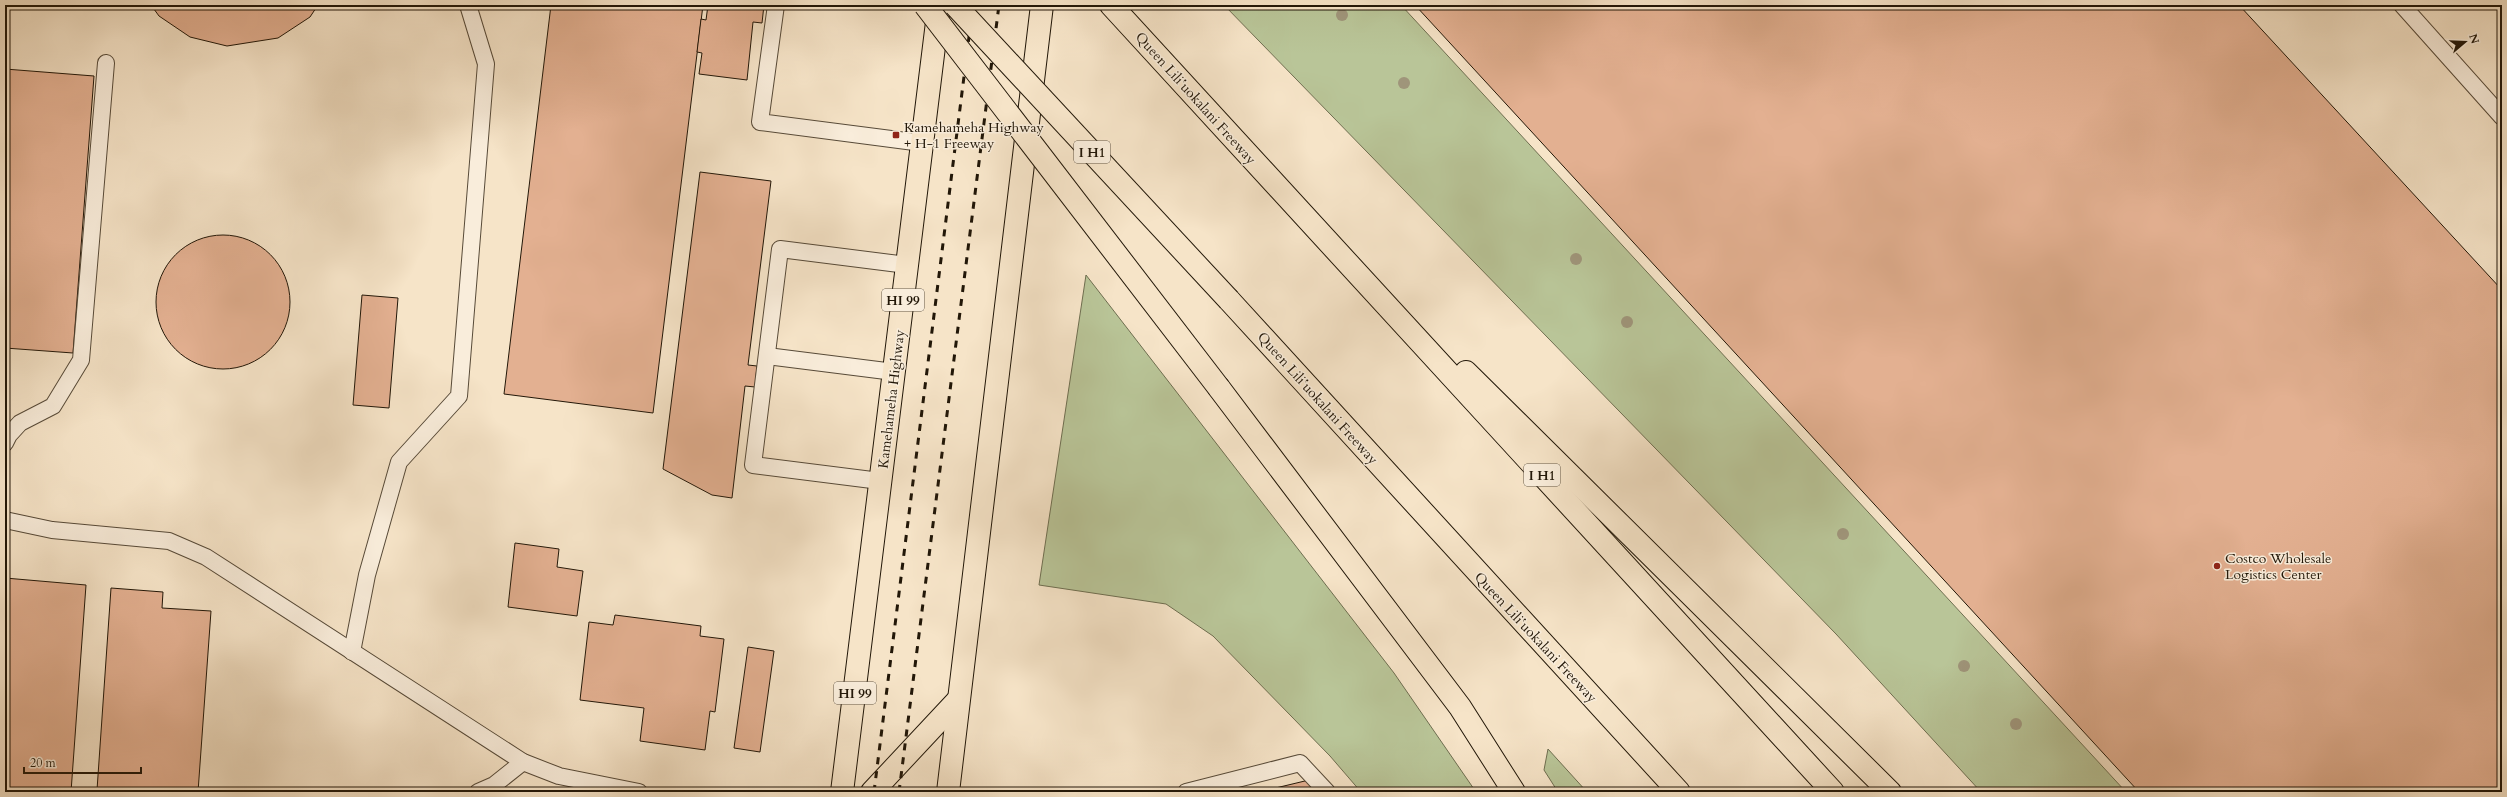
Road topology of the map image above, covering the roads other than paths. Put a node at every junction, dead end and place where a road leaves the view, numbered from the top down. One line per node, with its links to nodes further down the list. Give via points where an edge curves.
1 (468, 5): 19 (lane, via 486,64 459,396 399,462 367,575)
2 (776, 5): 11 (lane, via 760,122)
3 (925, 5): 29 (main road, bridge, via 1460,707)
4 (939, 5): 11 (main road, Kamehameha Highway / HI 99)
5 (955, 5): 30 (main road, Queen Liliʻuokalani Freeway / I H1, bridge)
6 (1042, 5): 20 (main road)
7 (1111, 5): 12 (main road, Queen Liliʻuokalani Freeway / I H1)
8 (2402, 5): 10 (lane)
9 (106, 62): 16 (lane, via 81,360 53,406 20,423)
10 (2502, 118)
11 (922, 142): 13 (main road, Kamehameha Highway / HI 99)
12 (1251, 159): 31 (main road, Queen Liliʻuokalani Freeway / I H1); 32 (main road)
13 (907, 265): 14 (lane, via 780,249); 15 (main road, Kamehameha Highway / HI 99)
14 (767, 356): 15 (lane); 17 (lane, via 753,465)
15 (894, 372): 17 (main road, Kamehameha Highway / HI 99)
16 (5, 443)
17 (880, 482): 24 (main road, Kamehameha Highway / HI 99)
18 (5, 520): 19 (lane, via 52,530 169,541 188,548 206,557)
19 (352, 652): 21 (lane)
20 (958, 700): 25 (main road); 26 (main road)
21 (522, 762): 22 (lane, via 494,785); 23 (lane, via 560,776)
22 (478, 792)
23 (639, 792)
24 (842, 792)
25 (872, 792)
26 (948, 792)
27 (1186, 792): 28 (lane, via 1300,763)
28 (1327, 792)
29 (1514, 792)
30 (1679, 792)
31 (1833, 792)
32 (1890, 792)

